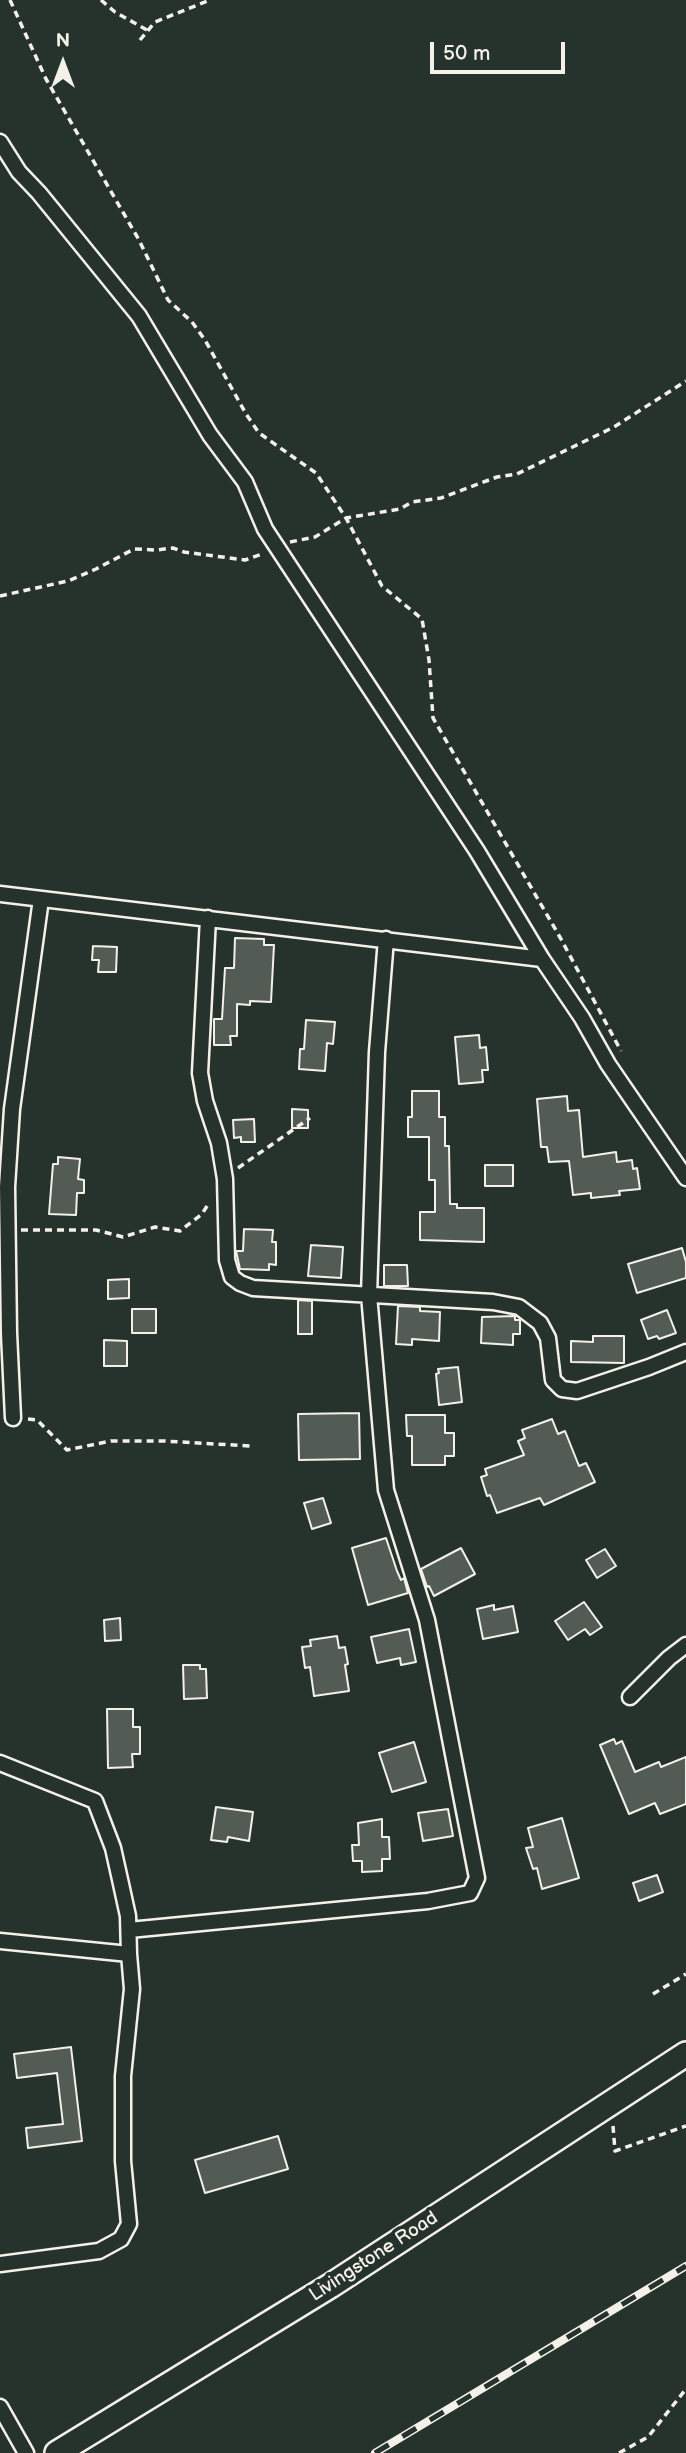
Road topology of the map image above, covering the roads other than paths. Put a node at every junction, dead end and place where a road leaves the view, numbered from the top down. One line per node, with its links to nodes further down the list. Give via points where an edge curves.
1 (0, 142): 6 (street, via 19,172 139,316 210,436 245,482 265,529 477,851)
2 (0, 894): 3 (street)
3 (41, 899): 4 (street); 10 (street, via 12,1109 7,1187)
4 (208, 918): 5 (street); 8 (street, via 200,1073 225,1179 227,1260 232,1277 253,1288)
5 (386, 939): 6 (street); 8 (street, via 377,1052)
6 (542, 959): 7 (street)
7 (686, 1178)
8 (369, 1295): 9 (street, via 519,1307 544,1330 553,1380 562,1389 577,1391); 14 (street, via 386,1490 427,1620 477,1878 470,1893 428,1901)
9 (686, 1352)
10 (13, 1418)
11 (686, 1645): 12 (street)
12 (630, 1697)
13 (0, 1763): 14 (street, via 95,1801 113,1848)
14 (129, 1930): 16 (street)
15 (0, 1941): 16 (street)
16 (129, 1954): 18 (street, via 132,1989 123,2076 123,2161 129,2224 121,2239 99,2250)
17 (686, 2054): 21 (highway, Livingstone Road, via 330,2286)
18 (0, 2264)
19 (0, 2407): 20 (street)
20 (26, 2453)
21 (57, 2453)

